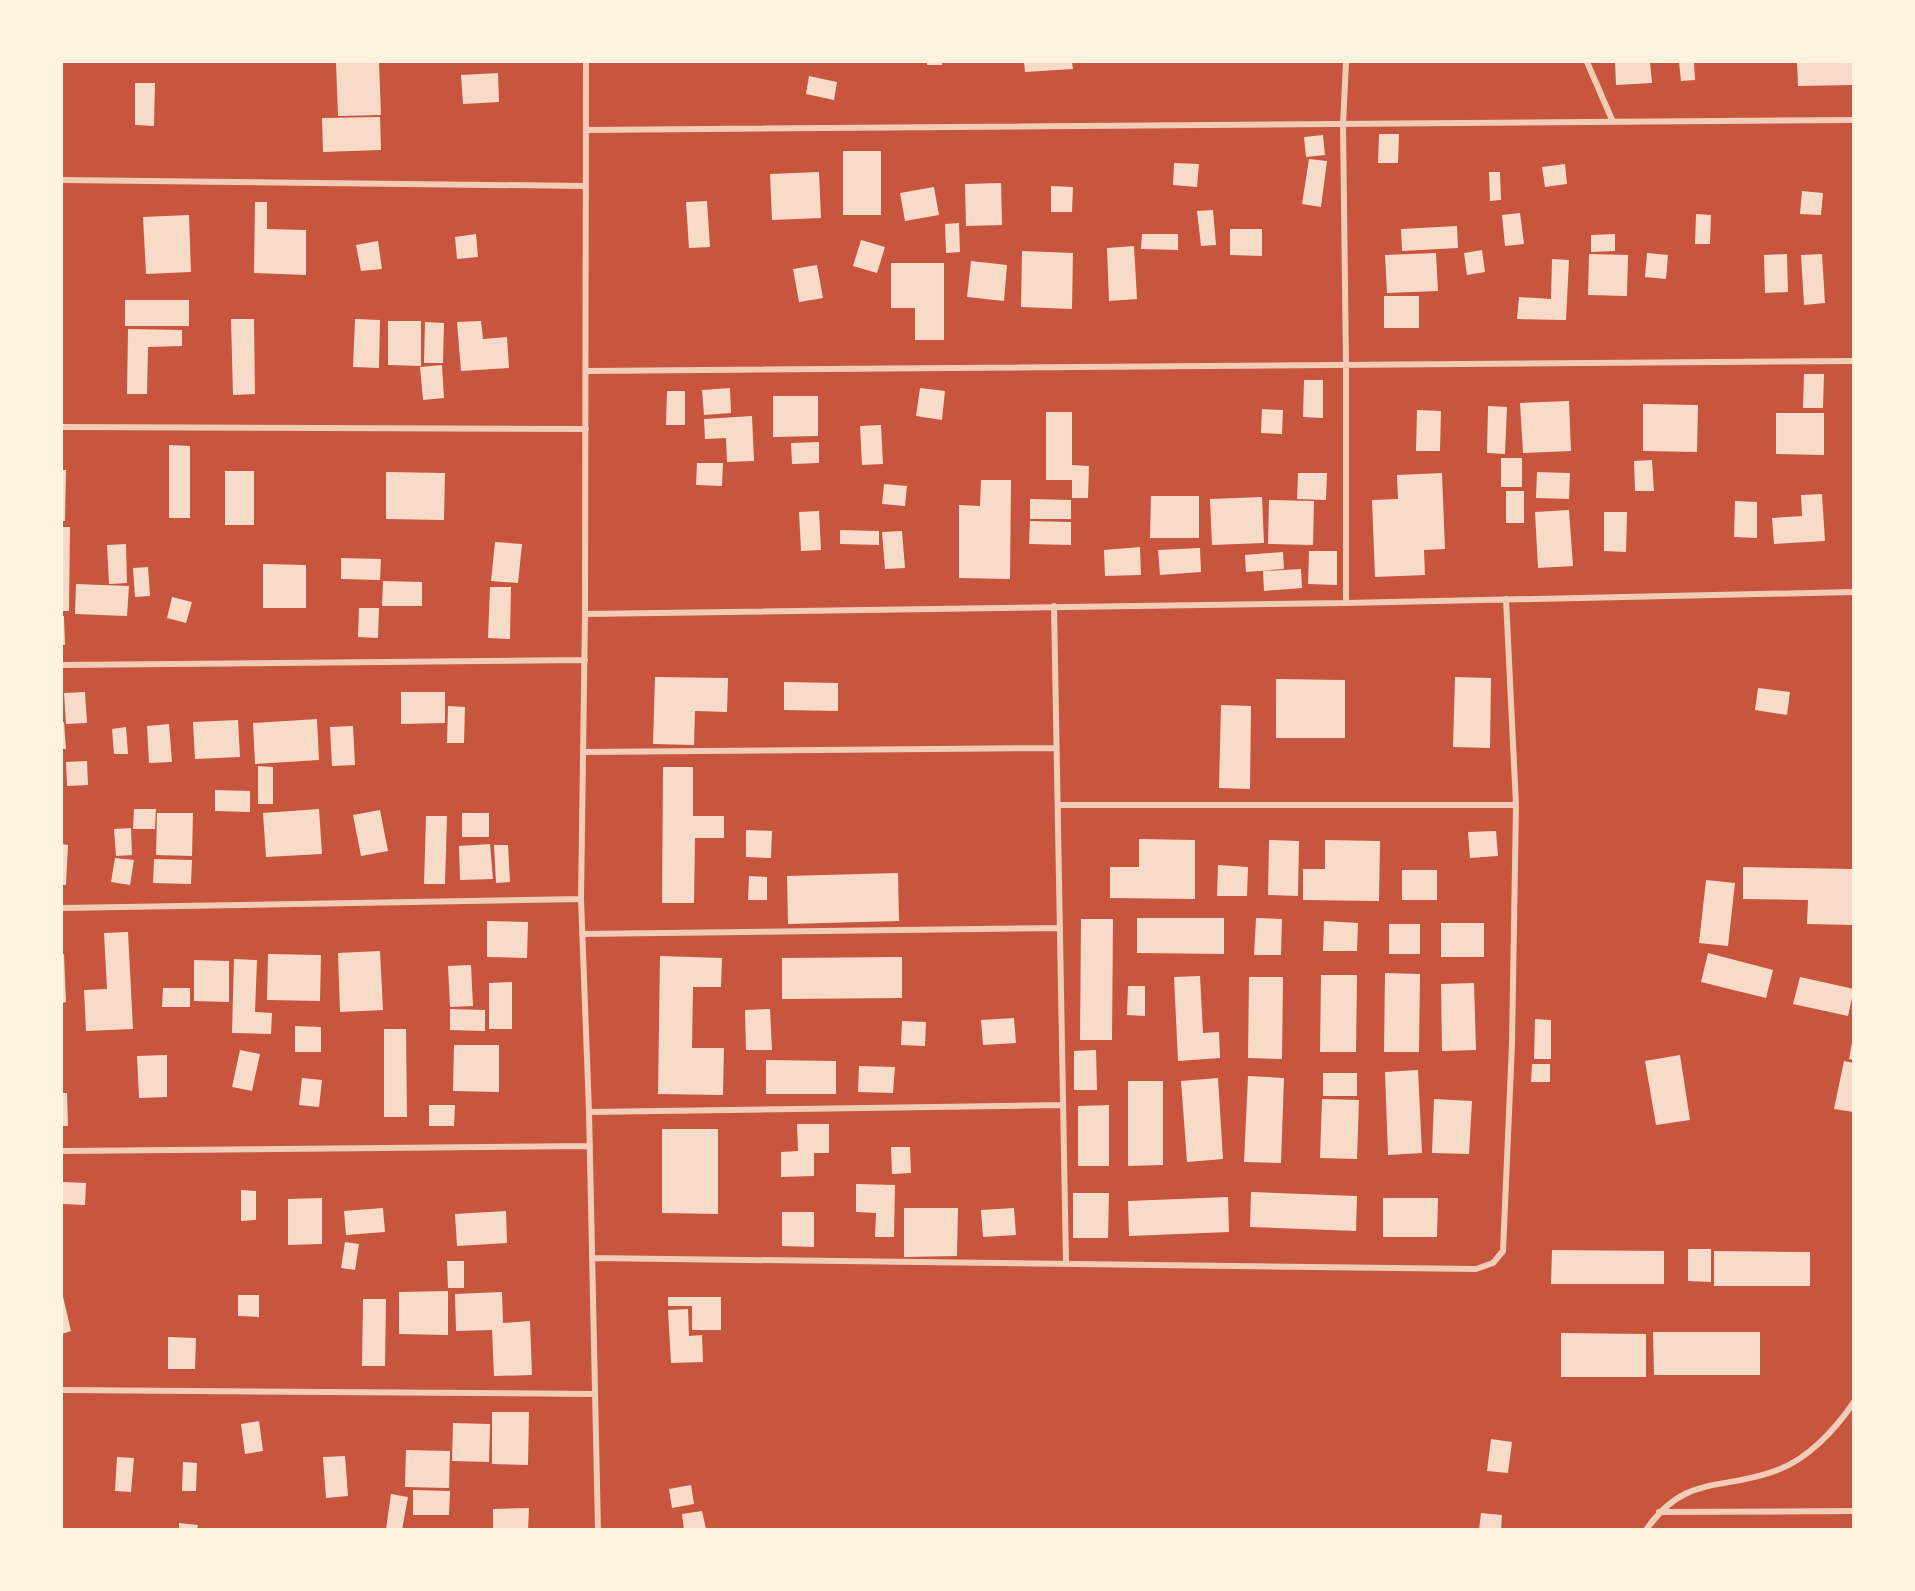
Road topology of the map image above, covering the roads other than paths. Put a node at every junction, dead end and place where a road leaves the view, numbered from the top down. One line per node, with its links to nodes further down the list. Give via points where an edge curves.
1 (586, 62): 7 (street)
2 (1346, 62): 6 (street)
3 (1587, 62): 5 (street)
4 (1854, 120): 5 (street)
5 (1612, 122): 6 (street)
6 (1343, 125): 7 (street); 11 (street)
7 (586, 130): 9 (street)
8 (62, 180): 9 (street)
9 (586, 186): 12 (street)
10 (1854, 361): 11 (street)
11 (1346, 364): 12 (street); 17 (street)
12 (586, 371): 14 (street)
13 (62, 427): 14 (street)
14 (586, 429): 19 (street)
15 (1854, 592): 16 (street)
16 (1506, 599): 17 (street); 25 (street)
17 (1346, 603): 18 (street)
18 (1054, 606): 19 (street); 22 (street)
19 (585, 614): 20 (street)
20 (585, 660): 21 (street); 23 (street)
21 (62, 665)
22 (1056, 748): 23 (street); 24 (street)
23 (584, 752): 26 (street)
24 (1058, 804): 25 (street); 28 (street)
25 (1516, 805): 35 (street, via 1503,1251 1493,1263 1476,1269)
26 (581, 899): 27 (street); 29 (street)
27 (62, 908)
28 (1060, 928): 29 (street); 30 (street)
29 (582, 934): 31 (street)
30 (1063, 1105): 31 (street); 35 (street)
31 (589, 1112): 32 (street)
32 (590, 1146): 33 (street); 34 (street)
33 (62, 1151)
34 (592, 1258): 35 (street); 37 (street)
35 (1066, 1264)
36 (62, 1390): 37 (street)
37 (594, 1394): 41 (street)
38 (1854, 1402): 40 (street, via 1811,1451 1776,1471 1683,1493)
39 (1854, 1511): 40 (street)
40 (1658, 1512): 42 (street)
41 (598, 1530)
42 (1646, 1530)

